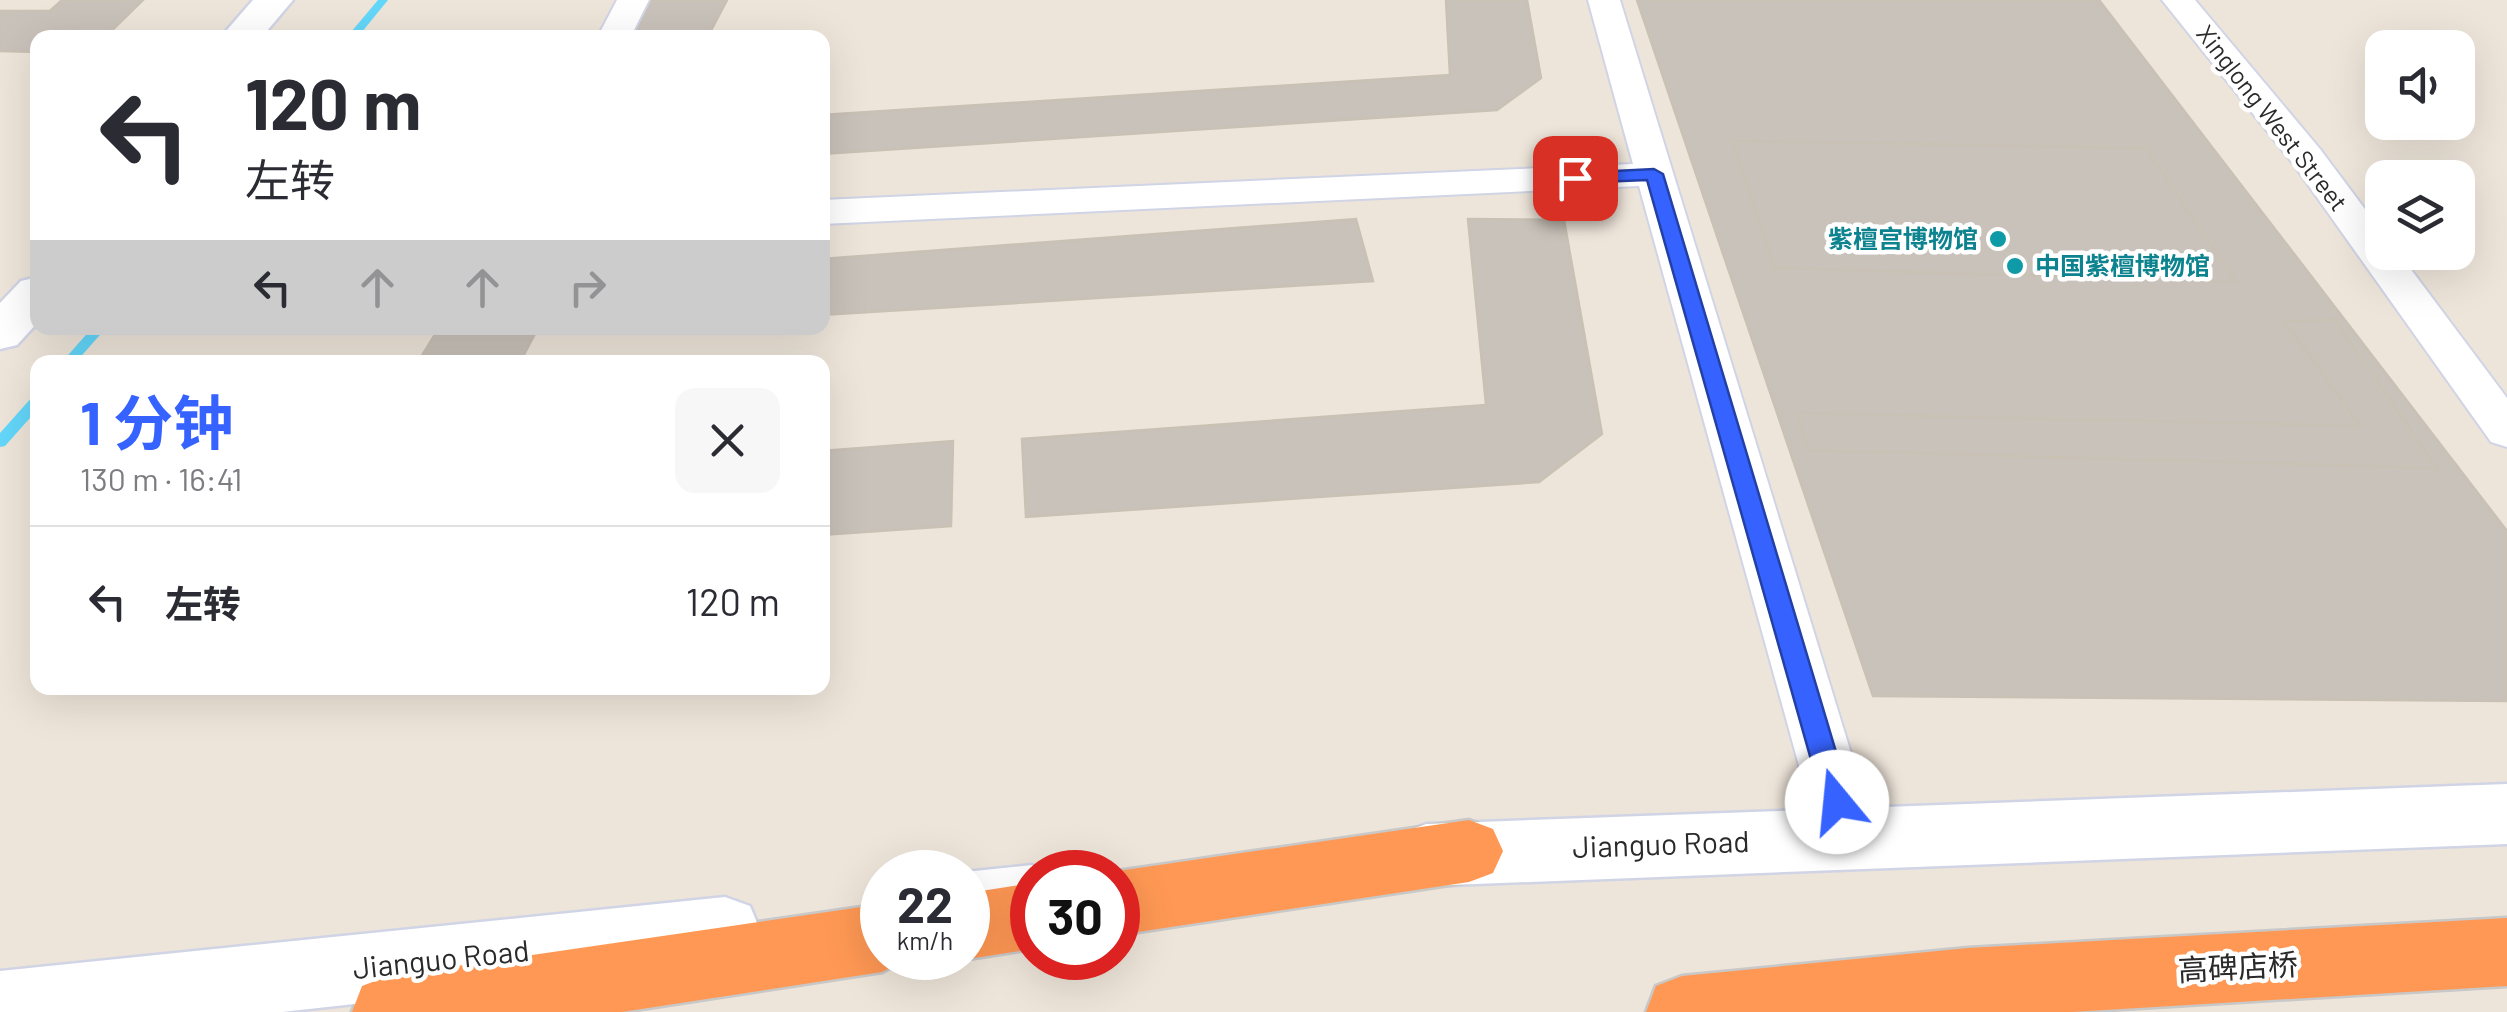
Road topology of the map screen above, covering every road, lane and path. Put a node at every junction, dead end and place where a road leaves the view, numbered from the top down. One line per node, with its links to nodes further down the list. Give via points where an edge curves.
1 (274, 0): 6 (main road)
2 (307, 0): 7 (main road)
3 (633, 0): 8 (street)
4 (1604, 0): 9 (street)
5 (2178, 0): 15 (street, Xinglong West Street, via 2306,157)
6 (246, 30)
7 (280, 30)
8 (617, 30)
9 (1654, 174): 10 (street); 17 (street)
10 (830, 212)
11 (30, 257): 12 (main road)
12 (0, 288)
13 (30, 301): 14 (main road)
14 (0, 333)
15 (2507, 431)
16 (2507, 814): 17 (main road, Jianguo Road)
17 (1848, 838): 18 (main road, Jianguo Road)
18 (1469, 851): 19 (main road, Jianguo Road); 20 (highway)
19 (1140, 886)
20 (1140, 900)
21 (860, 915): 24 (main road, Jianguo Road)
22 (860, 941): 25 (highway)
23 (2507, 952): 26 (highway, 高碑店桥, via 1968,983)
24 (0, 1007)
25 (388, 1012)
26 (1682, 1012)

